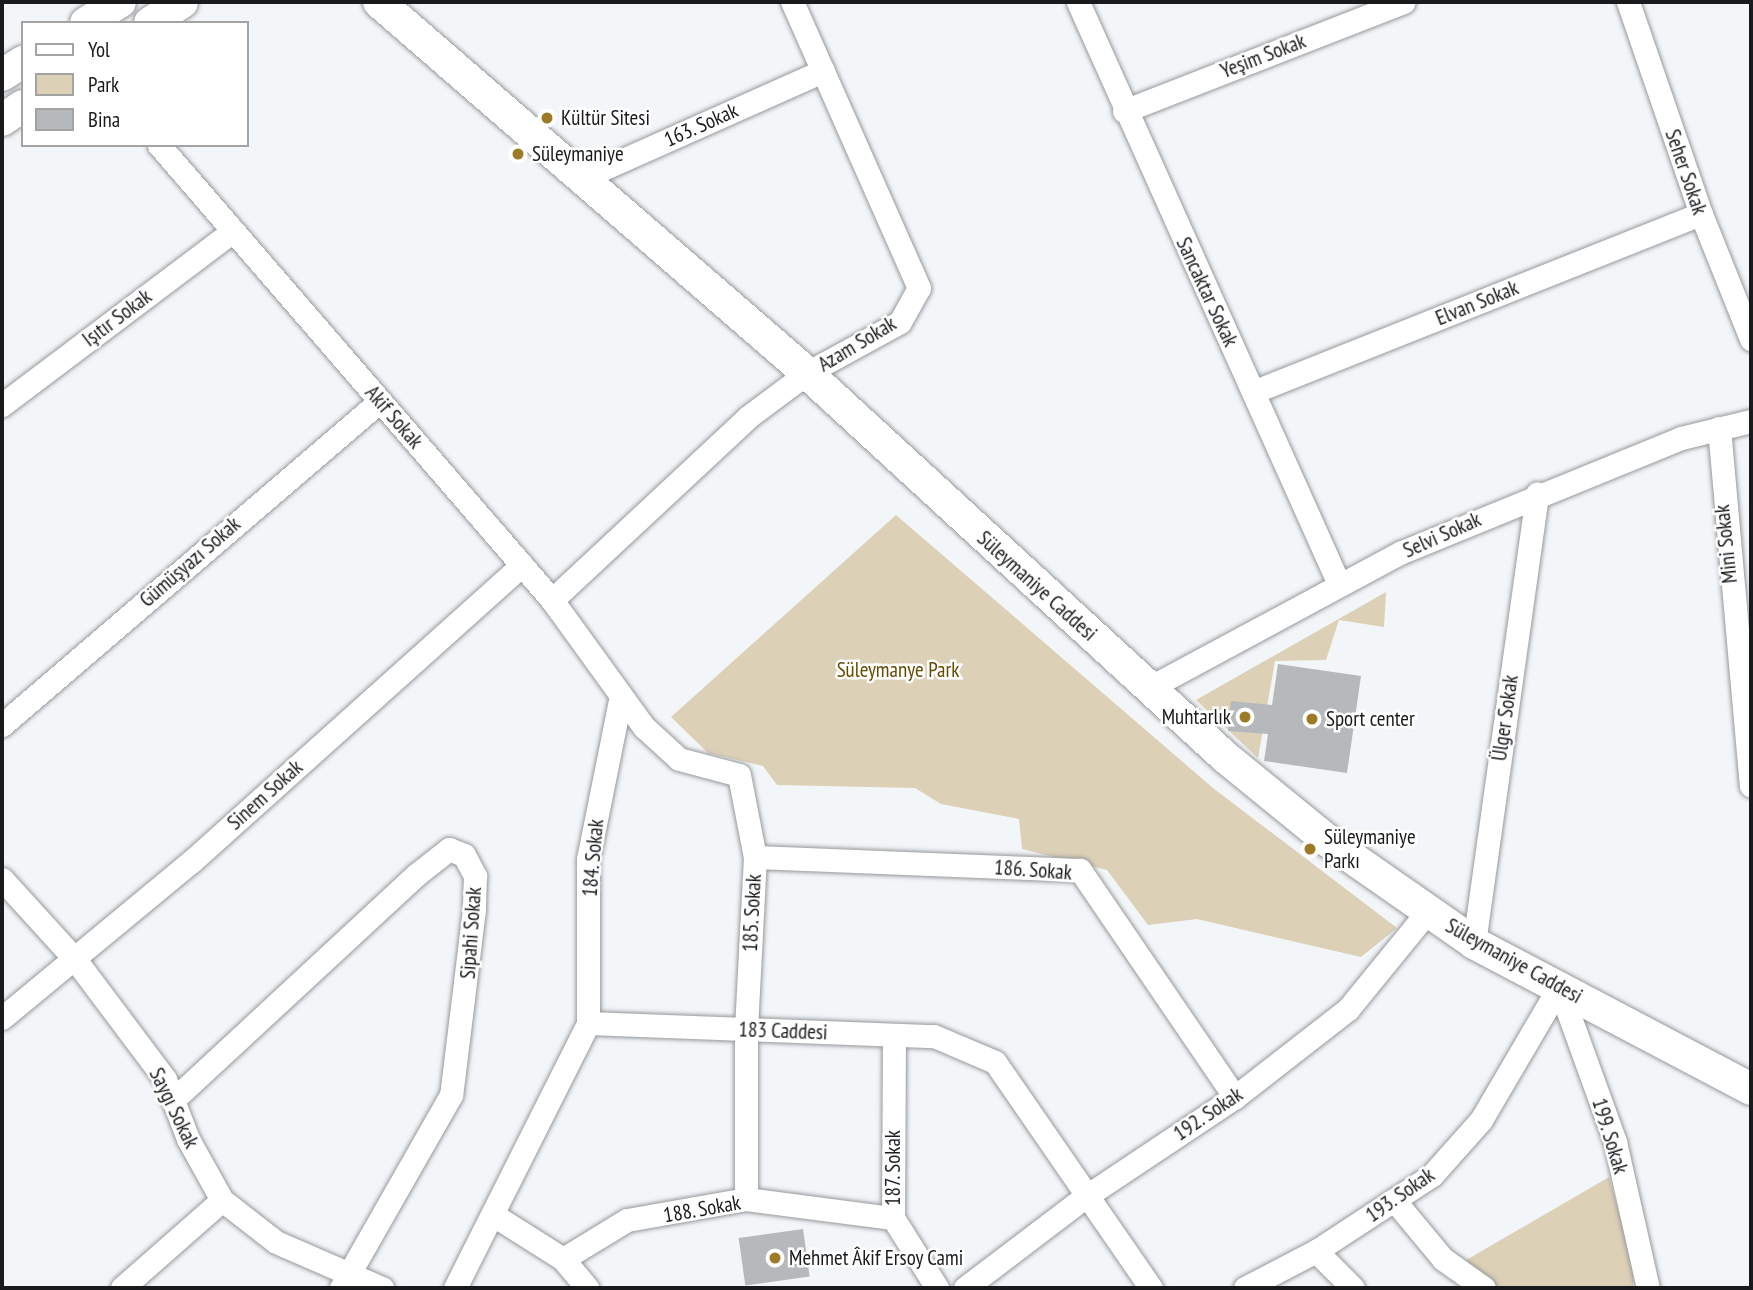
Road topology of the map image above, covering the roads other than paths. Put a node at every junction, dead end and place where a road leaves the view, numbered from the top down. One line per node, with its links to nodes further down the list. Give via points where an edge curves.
1 (120, 2): 8 (main road)
2 (183, 2): 9 (main road)
3 (379, 2): 17 (main road, Süleymaniye Caddesi)
4 (792, 2): 11 (street, Azam Sokak)
5 (1077, 2): 14 (street, Sancaktar Sokak)
6 (1403, 2): 14 (street, Yeşim Sokak)
7 (1628, 2): 18 (street, Seher Sokak)
8 (89, 21)
9 (153, 21)
10 (21, 63): 12 (main road)
11 (823, 71): 17 (street, 163. Sokak); 21 (street, Azam Sokak, via 919,288 900,322)
12 (2, 75)
13 (21, 107): 15 (main road)
14 (1124, 111): 22 (street, Sancaktar Sokak)
15 (2, 120)
16 (161, 147): 19 (street, Akif Sokak)
17 (580, 179): 21 (main road, Süleymaniye Caddesi)
18 (1701, 214): 20 (street, Seher Sokak); 22 (street, Elvan Sokak)
19 (233, 231): 23 (street, Akif Sokak); 24 (street, Işıtır Sokak)
20 (1751, 340)
21 (807, 373): 30 (street, Azam Sokak, via 748,417); 31 (main road, Süleymaniye Caddesi)
22 (1253, 392): 29 (street, Sancaktar Sokak)
23 (380, 401): 28 (street, Akif Sokak); 33 (street, Gümüşyazı Sokak)
24 (2, 405)
25 (1751, 421): 26 (street, Selvi Sokak)
26 (1719, 428): 27 (street, Selvi Sokak); 34 (street, Mini Sokak)
27 (1536, 493): 29 (street, Selvi Sokak); 39 (street, Ülger Sokak)
28 (522, 565): 30 (street, Akif Sokak); 40 (street, Sinem Sokak, via 192,861)
29 (1338, 582): 31 (street, Selvi Sokak)
30 (552, 600): 32 (street, Akif Sokak)
31 (1149, 688): 38 (main road, Süleymaniye Caddesi, via 1328,841)
32 (621, 696): 36 (street, 185. Sokak, via 644,727 679,759 739,775); 43 (street, 184. Sokak, via 588,859)
33 (2, 725)
34 (1749, 739): 35 (street, Mini Sokak)
35 (1751, 786)
36 (755, 857): 44 (street, 185. Sokak); 47 (street, 186. Sokak, via 1080,870)
37 (2, 879): 40 (street, Saygı Sokak)
38 (1427, 912): 39 (main road, Süleymaniye Caddesi); 47 (street, 192. Sokak, via 1348,1009)
39 (1474, 943): 41 (main road, Süleymaniye Caddesi)
40 (74, 958): 42 (street, Sinem Sokak); 48 (street, Saygı Sokak, via 165,1079)
41 (1559, 987): 46 (main road, Süleymaniye Caddesi); 52 (street, 193. Sokak, via 1481,1120 1432,1175); 68 (street, 199. Sokak, via 1615,1142)
42 (2, 1018)
43 (589, 1023): 44 (street, 183 Caddesi); 53 (street)
44 (746, 1030): 45 (street, 183 Caddesi); 50 (street, 185. Sokak)
45 (894, 1035): 49 (street, 183 Caddesi, via 934,1036 995,1062); 54 (street, 187. Sokak)
46 (1751, 1089)
47 (1235, 1097): 49 (street, 192. Sokak)
48 (173, 1100): 51 (street, Saygı Sokak); 57 (street, Sipahi Sokak, via 416,875 449,849 464,855 475,876 474,909 451,1095)
49 (1085, 1196): 63 (street, 192. Sokak); 64 (street, 183 Caddesi)
50 (747, 1199): 54 (street, 188. Sokak); 56 (street, 188. Sokak, via 627,1220)
51 (222, 1200): 57 (street, Saygı Sokak, via 276,1242); 58 (street)
52 (1394, 1200): 55 (street, 193. Sokak); 67 (street, via 1443,1259)
53 (495, 1216): 56 (street); 60 (street)
54 (893, 1218): 62 (street, 187. Sokak)
55 (1316, 1251): 65 (street, 193. Sokak); 66 (street)
56 (563, 1259): 61 (street)
57 (345, 1281): 59 (street, Saygı Sokak)
58 (122, 1288)
59 (382, 1288)
60 (455, 1288)
61 (587, 1288)
62 (937, 1288)
63 (965, 1288)
64 (1152, 1288)
65 (1245, 1288)
66 (1353, 1288)
67 (1484, 1288)
68 (1648, 1288)

